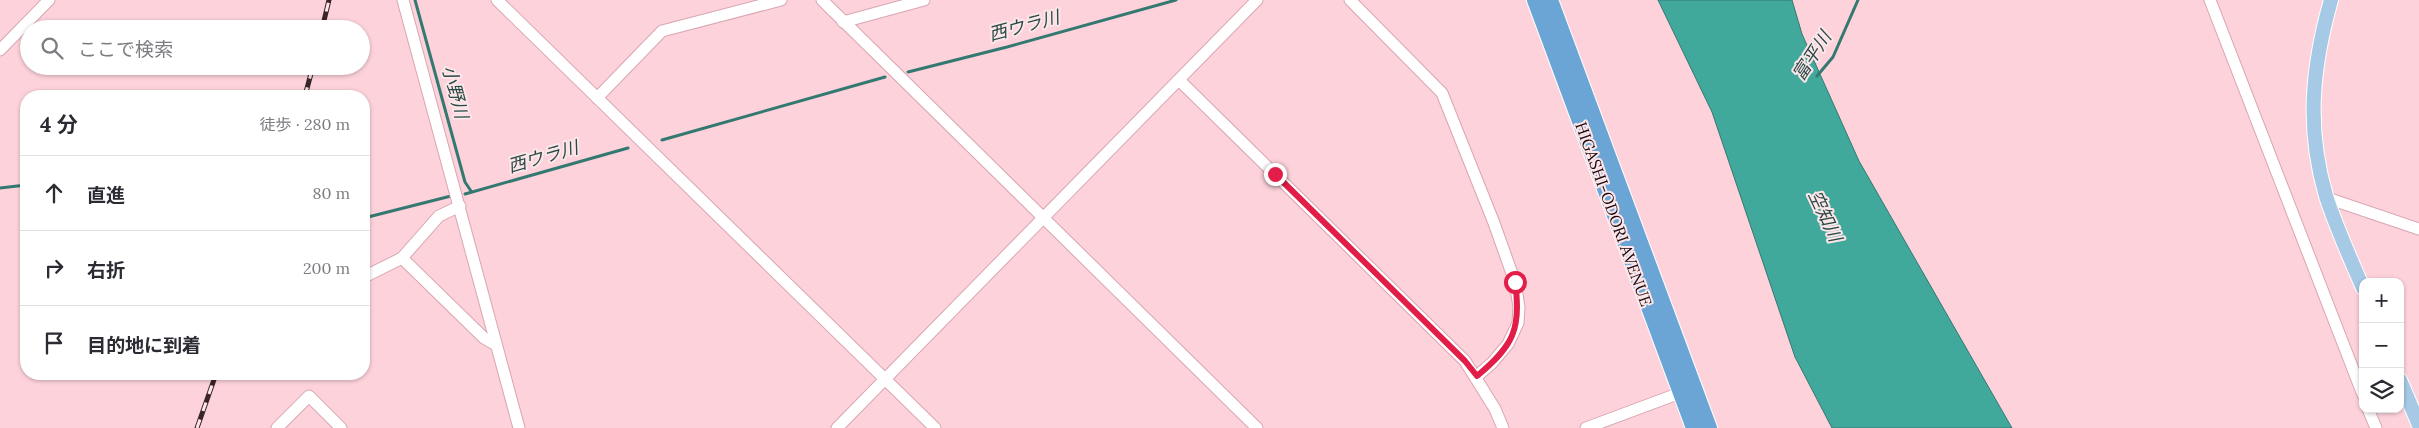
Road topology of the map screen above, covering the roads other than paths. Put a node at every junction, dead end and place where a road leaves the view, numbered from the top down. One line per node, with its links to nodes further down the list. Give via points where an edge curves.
1 (49, 0): 13 (street)
2 (403, 0): 20 (street)
3 (497, 0): 18 (street)
4 (781, 0): 18 (street, via 662,31)
5 (822, 0): 14 (street)
6 (924, 0): 14 (street)
7 (1257, 0): 17 (street)
8 (1350, 0): 27 (street, via 1442,93 1512,274 1519,307 1518,323 1508,344)
9 (1535, 0): 30 (highway, HIGASHI-ODORI AVENUE)
10 (1550, 0): 30 (highway, HIGASHI-ODORI AVENUE)
11 (2210, 0): 29 (street)
12 (2331, 0): 19 (main road, via 2313,88 2315,141)
13 (29, 20)
14 (843, 22): 21 (street)
15 (20, 30): 16 (street)
16 (0, 50)
17 (1179, 80): 21 (street); 27 (street)
18 (597, 98): 28 (street)
19 (2327, 198): 22 (street); 25 (main road)
20 (460, 206): 23 (street, via 439,216); 26 (street)
21 (1044, 218): 28 (street); 39 (street)
22 (2419, 229)
23 (402, 258): 24 (street); 26 (street, via 484,338)
24 (370, 274)
25 (2359, 278)
26 (496, 345): 36 (street)
27 (1477, 376): 40 (street)
28 (885, 379): 37 (street); 38 (street)
29 (2359, 385)
30 (1687, 390): 41 (street); 42 (highway, HIGASHI-ODORI AVENUE); 43 (highway, HIGASHI-ODORI AVENUE)
31 (2404, 390): 33 (main road)
32 (2370, 413): 44 (street)
33 (2419, 426)
34 (278, 428): 35 (street, via 309,396)
35 (341, 428)
36 (519, 428)
37 (837, 428)
38 (935, 428)
39 (1257, 428)
40 (1503, 428)
41 (1586, 428)
42 (1694, 428)
43 (1709, 428)
44 (2376, 428)

